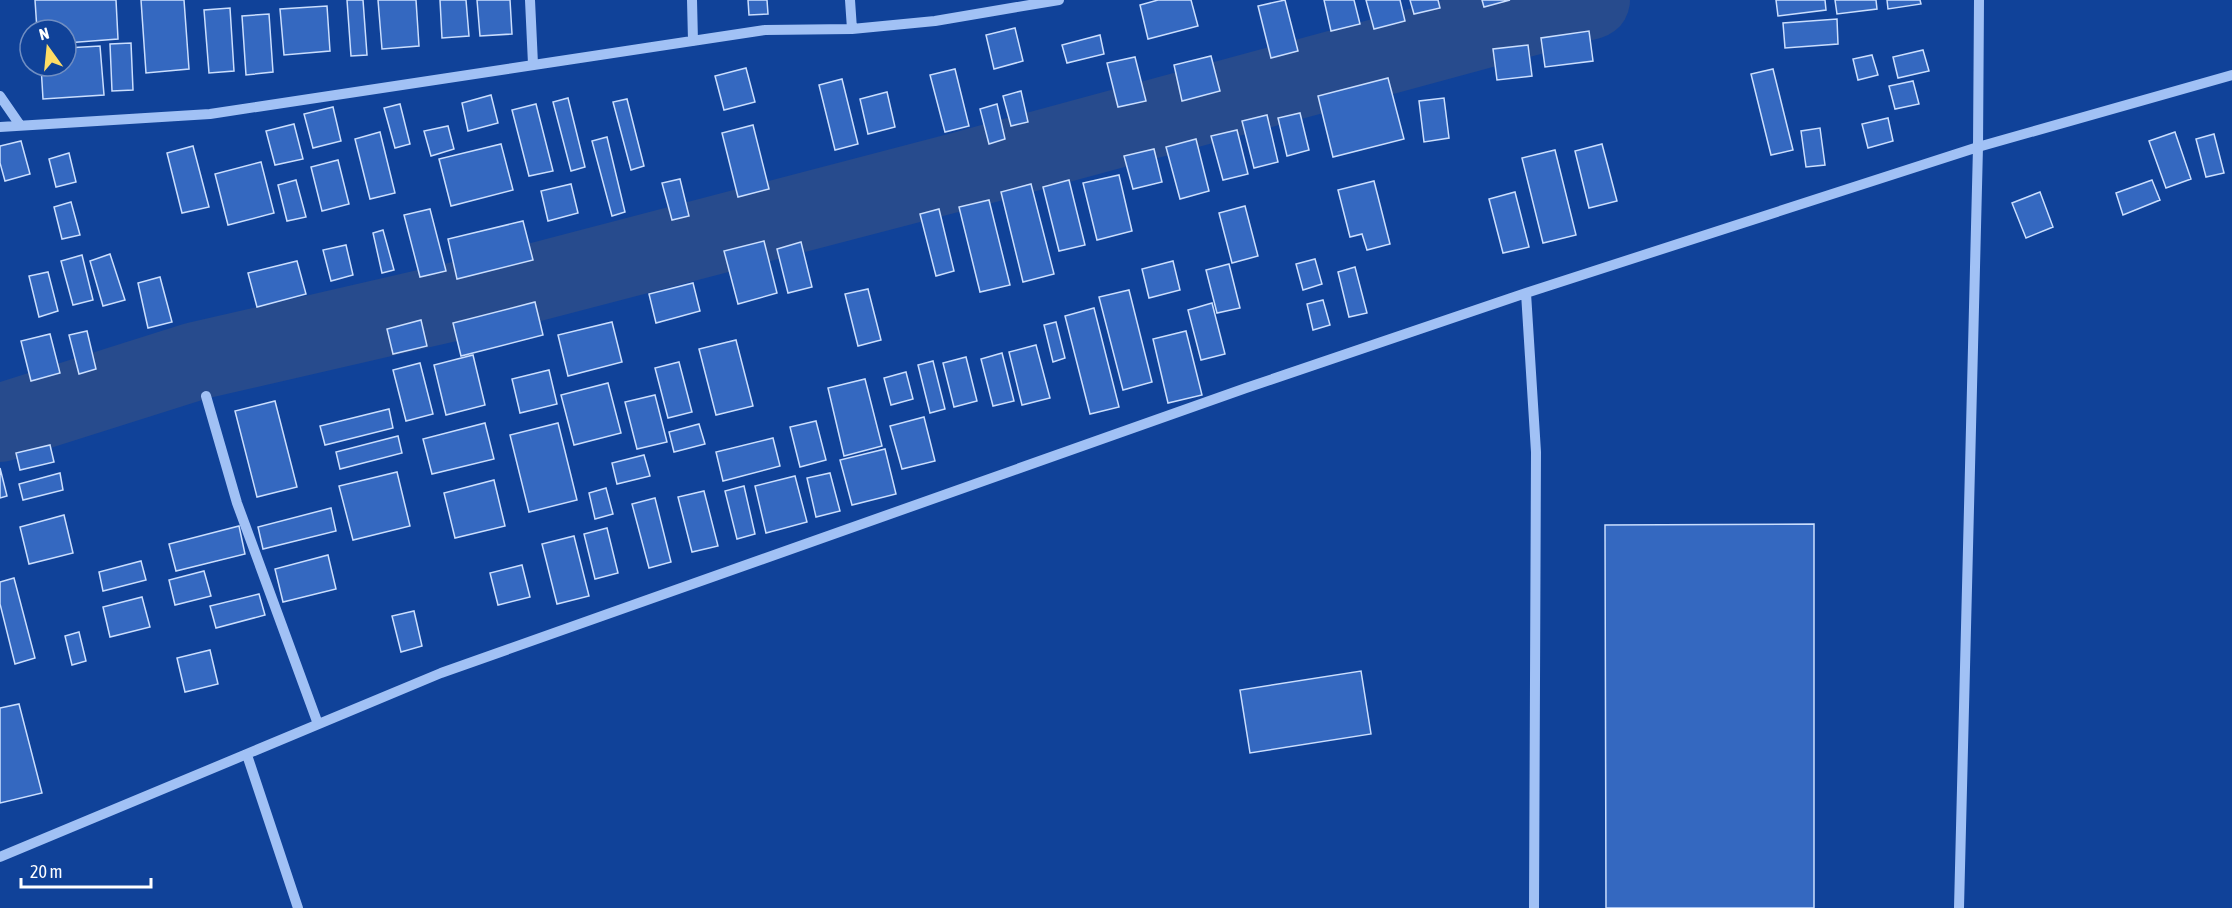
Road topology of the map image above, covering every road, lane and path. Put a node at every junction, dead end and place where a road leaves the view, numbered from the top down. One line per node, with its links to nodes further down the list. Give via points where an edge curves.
1 (530, 0): 8 (street)
2 (692, 0): 7 (street)
3 (850, 0): 6 (street)
4 (1059, 0): 6 (street, via 935,21)
5 (1979, 0): 13 (street)
6 (852, 29): 7 (street, via 765,30)
7 (693, 41): 8 (street)
8 (533, 64): 11 (street, via 210,114)
9 (2232, 75): 13 (street)
10 (0, 96): 11 (street)
11 (20, 125): 12 (street)
12 (0, 127)
13 (1978, 147): 14 (street); 21 (street)
14 (1526, 293): 16 (street, via 452,669); 20 (street, via 1536,453)
15 (207, 396): 16 (street, via 237,503)
16 (318, 724): 17 (street)
17 (247, 755): 18 (street); 19 (street)
18 (0, 857)
19 (298, 908)
20 (1534, 908)
21 (1959, 908)

